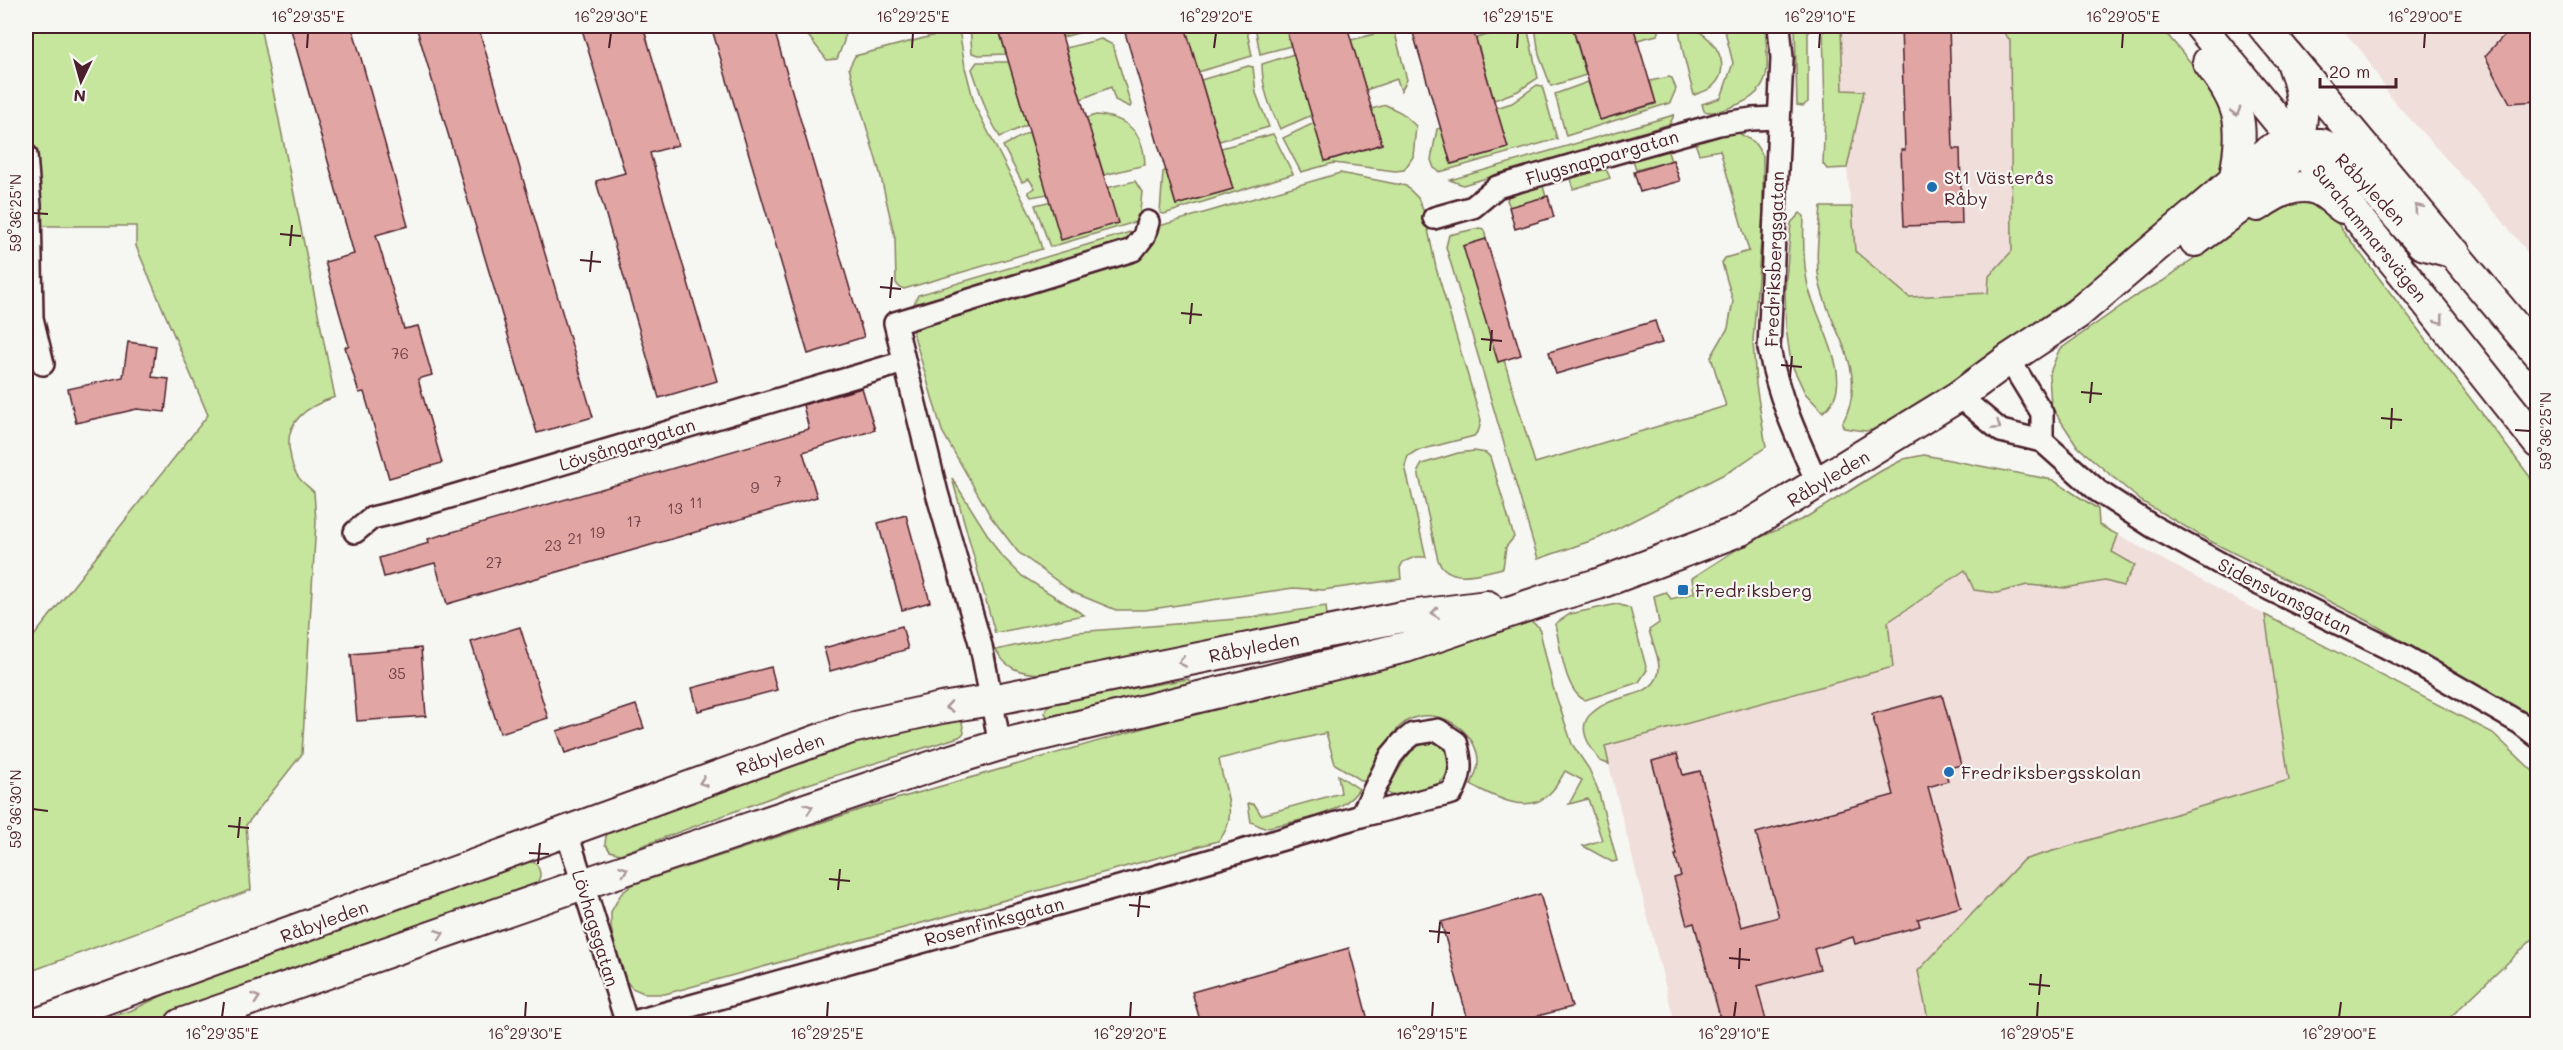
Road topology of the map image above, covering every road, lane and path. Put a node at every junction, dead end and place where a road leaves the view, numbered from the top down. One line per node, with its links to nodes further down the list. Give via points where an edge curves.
1 (1779, 26): 6 (street, Fredriksbergsgatan, via 1782,58)
2 (2190, 26): 9 (main road, one-way to 9, via 2190,38 2222,80 2238,112 2241,139)
3 (2200, 26): 7 (main road, Surahammarsvägen)
4 (2264, 26): 5 (main road)
5 (2289, 55): 7 (main road, via 2301,86 2304,109); 14 (main road, one-way to 5)
6 (1778, 118): 10 (street, Flugsnappargatan, via 1719,124 1497,187 1473,207); 23 (street, Fredriksbergsgatan, via 1769,348 1789,420)
7 (2298, 144): 9 (main road, Råbyleden, via 2270,150); 12 (main road, via 2278,176); 13 (main road, Surahammarsvägen); 14 (main road, Råbyleden, via 2321,144 2341,153 2422,243)
8 (26, 155): 19 (street, via 32,318)
9 (2234, 183): 15 (main road, Råbyleden)
10 (1434, 218)
11 (1148, 222): 18 (street, via 1144,236 1133,250 894,323)
12 (2215, 225): 13 (main road, via 2233,224 2277,192 2296,188 2316,189); 15 (main road, via 2105,310)
13 (2364, 225): 22 (main road, Surahammarsvägen, one-way to 22)
14 (2455, 253): 16 (main road)
15 (2077, 314): 17 (main road, Råbyleden)
16 (2538, 354)
17 (2009, 359): 20 (main road, Råbyleden); 21 (street, via 2042,413)
18 (904, 362): 24 (street, Lövsångargatan, via 372,518); 26 (street)
19 (43, 364)
20 (1959, 396): 21 (street, Sidensvansgatan, one-way to 21, via 2001,430); 23 (main road, Råbyleden)
21 (2042, 441): 27 (street, Sidensvansgatan, via 2098,491 2152,526 2406,657)
22 (2538, 443)
23 (1818, 484): 25 (main road, Råbyleden, via 1741,530)
24 (355, 532)
25 (1556, 596): 26 (main road, Råbyleden, one-way to 26, via 1402,617); 28 (main road, Råbyleden, via 1406,647)
26 (992, 700): 28 (street); 30 (main road, Råbyleden, one-way to 30, via 851,728)
27 (2538, 737)
28 (1000, 745): 31 (main road, Råbyleden, one-way to 28)
29 (1361, 816): 29 (street, Rosenfinksgatan, via 1452,793 1459,781 1462,761 1456,742 1438,730 1413,734 1391,756); 34 (street, Rosenfinksgatan)
30 (566, 830): 31 (street, Lövhagsgatan); 32 (main road, Råbyleden)
31 (583, 884): 33 (main road, Råbyleden, one-way to 31); 34 (street, Lövhagsgatan)
32 (36, 1024)
33 (181, 1024)
34 (626, 1024)

